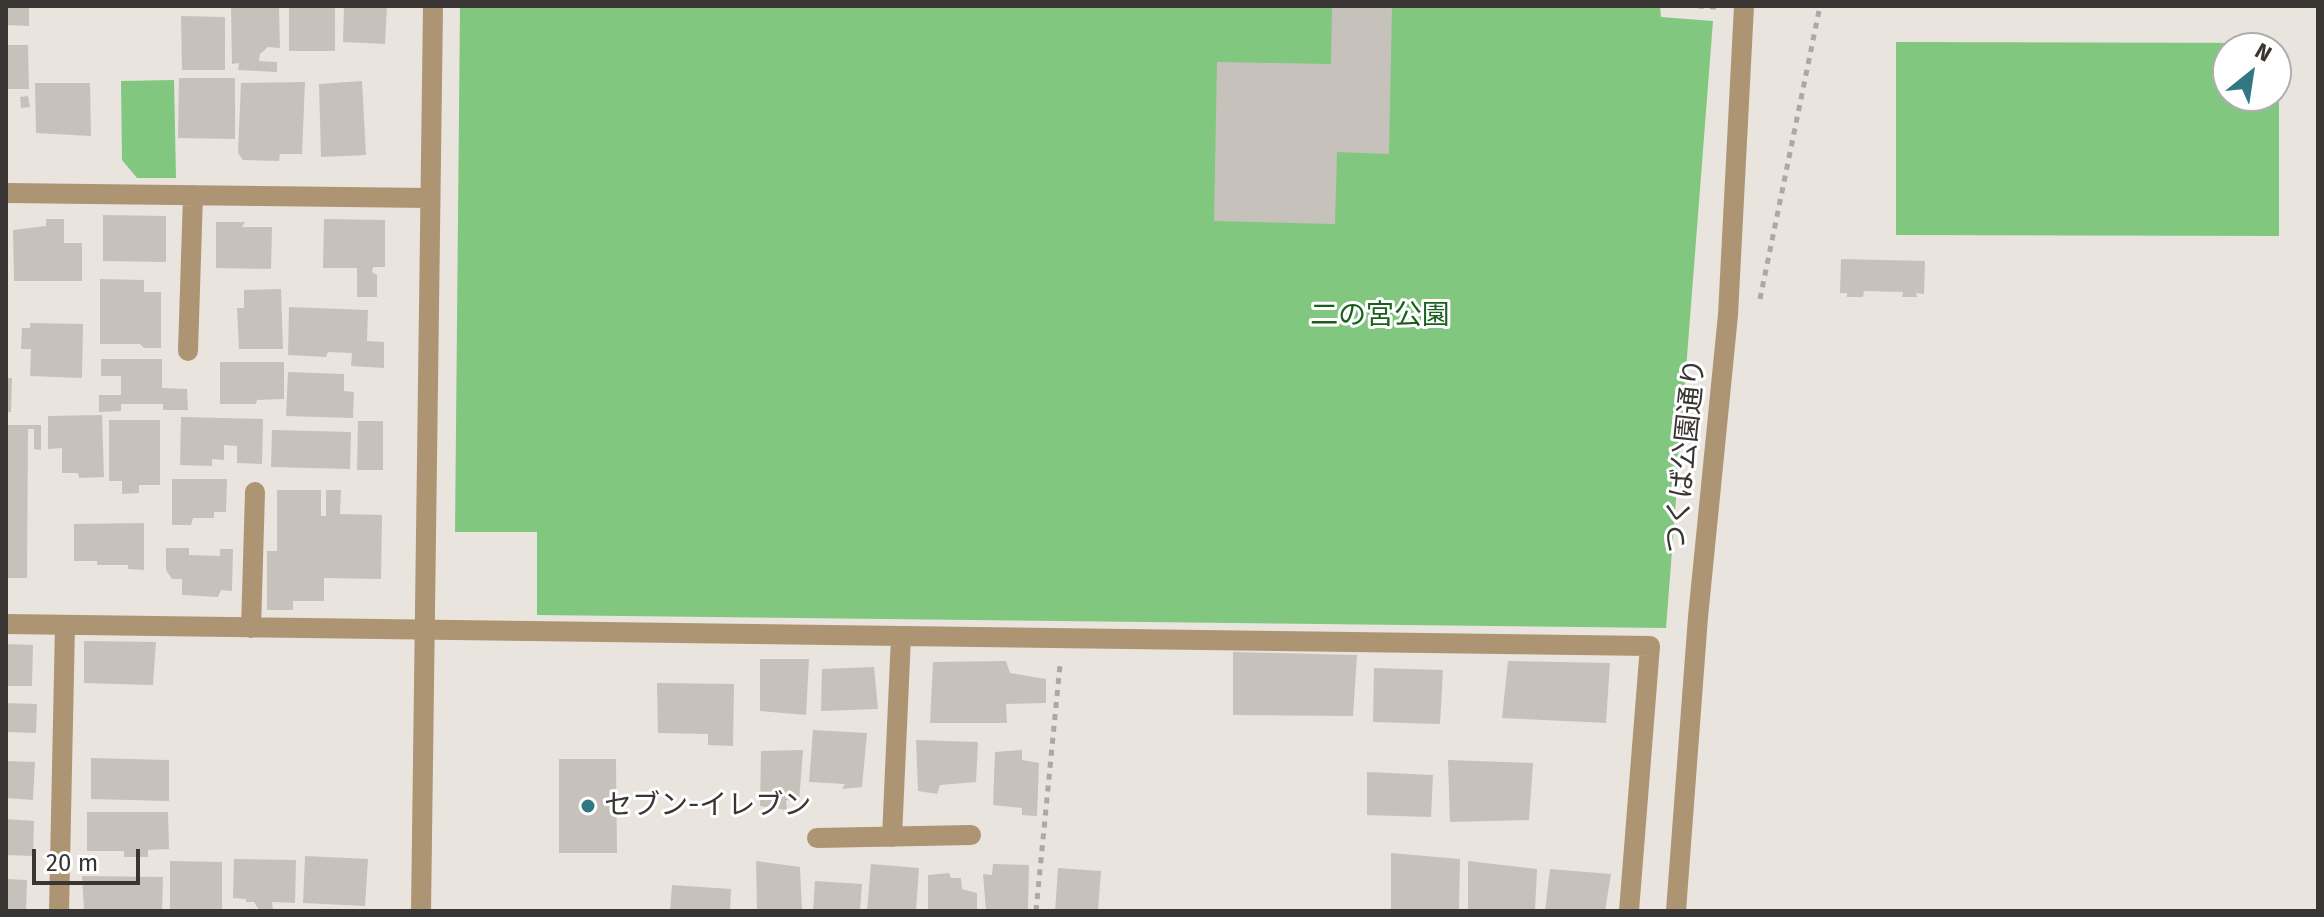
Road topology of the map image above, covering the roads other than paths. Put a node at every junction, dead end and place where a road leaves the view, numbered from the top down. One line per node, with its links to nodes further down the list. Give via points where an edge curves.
1 (433, 6): 5 (street)
2 (1744, 6): 19 (street, つくば公園通り, via 1728,315)
3 (6, 193): 4 (street)
4 (193, 195): 5 (street); 6 (street)
5 (429, 198): 11 (street)
6 (188, 351)
7 (255, 492): 10 (street)
8 (6, 624): 9 (street)
9 (65, 625): 10 (street); 16 (street)
10 (251, 628): 11 (street)
11 (424, 631): 12 (street); 17 (street)
12 (901, 637): 14 (street); 18 (street, via 1650,646)
13 (971, 835): 14 (street)
14 (892, 837): 15 (street)
15 (817, 838)
16 (59, 911)
17 (421, 911)
18 (1629, 911)
19 (1676, 911)

